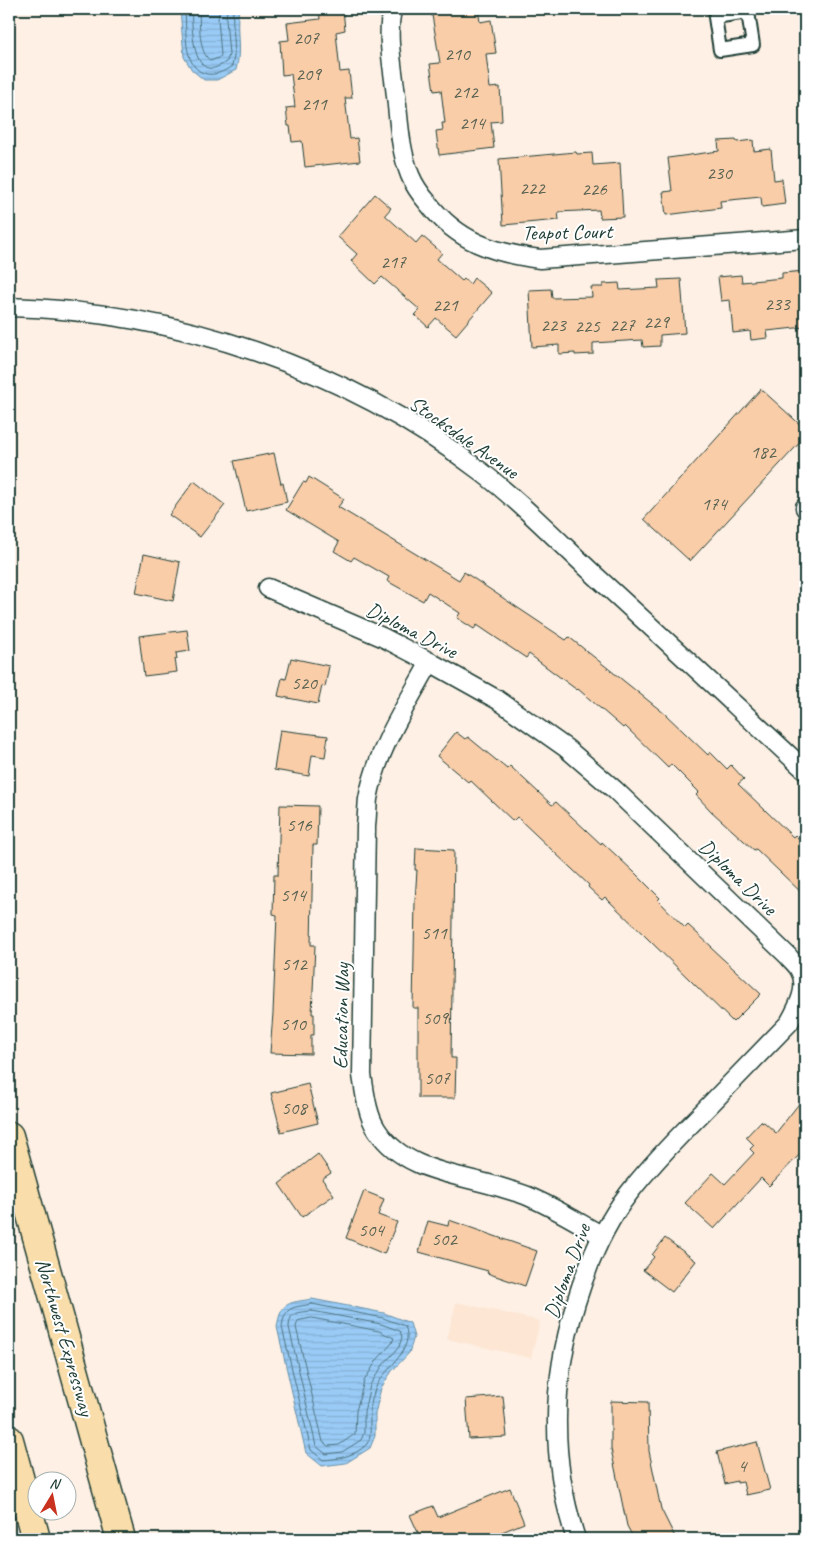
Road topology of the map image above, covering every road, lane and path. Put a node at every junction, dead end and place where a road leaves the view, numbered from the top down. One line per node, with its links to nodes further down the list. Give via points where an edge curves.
1 (392, 9): 2 (street, Teapot Court, via 388,33 402,149 410,175 423,196 438,216 460,235 484,247 514,256 540,259)
2 (805, 239)
3 (9, 307): 6 (street, Stocksdale Avenue, via 128,319 219,340 328,380 378,405 478,469 536,517)
4 (268, 588): 5 (street, Diploma Drive, via 382,637)
5 (430, 662): 8 (street, Education Way, via 386,743 368,800 362,1075 367,1102 377,1129 394,1149 420,1164 534,1198); 8 (street, Diploma Drive, via 498,700 566,748 622,796 800,970 803,984 800,1003 789,1023 665,1151 628,1194)
6 (805, 770)
7 (9, 1136): 11 (highway, Northwest Expressway)
8 (602, 1235): 12 (street, Diploma Drive, via 582,1284 568,1335 556,1424 559,1468)
9 (9, 1440): 10 (highway)
10 (36, 1539)
11 (122, 1539)
12 (576, 1539)

